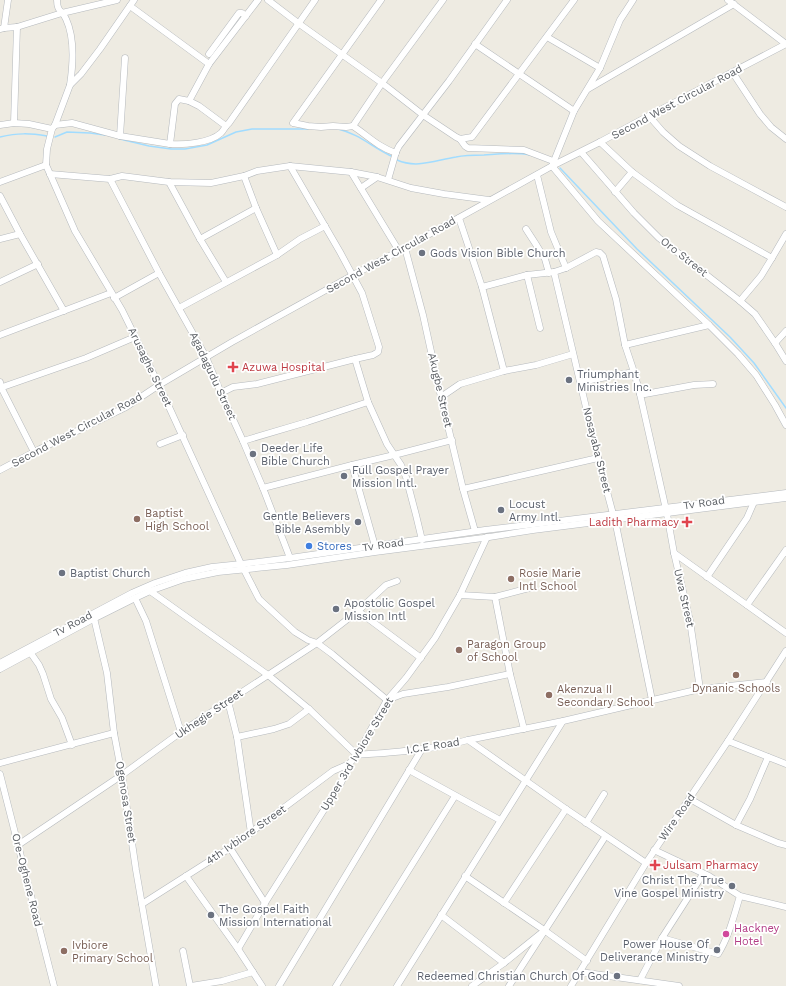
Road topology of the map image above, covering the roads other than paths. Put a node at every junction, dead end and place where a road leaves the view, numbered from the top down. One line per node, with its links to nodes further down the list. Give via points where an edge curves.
1 (8, 0): 19 (street)
2 (57, 0): 15 (street, via 57,7)
3 (117, 0): 15 (street)
4 (258, 0): 16 (street)
5 (268, 0): 17 (street)
6 (315, 0): 17 (street)
7 (381, 0): 24 (street)
8 (443, 0): 30 (street)
9 (507, 0): 21 (street)
10 (574, 0): 20 (street)
11 (634, 0): 27 (street, via 620,20)
12 (728, 0): 14 (street)
13 (132, 3): 26 (street); 31 (street, via 100,49)
14 (734, 4): 22 (street); 32 (street)
15 (62, 13): 18 (street); 31 (street, via 72,42)
16 (246, 16): 23 (street, via 239,13); 26 (street)
17 (298, 23): 24 (street); 39 (street)
18 (17, 27): 19 (street); 37 (street)
19 (2, 29)
20 (547, 37): 27 (street); 29 (street)
21 (475, 44): 29 (street); 35 (street)
22 (786, 44): 28 (street, Second West Circular Road)
23 (209, 54)
24 (342, 55): 30 (street); 40 (street, via 293,123 321,127)
25 (125, 58): 42 (street)
26 (210, 64): 33 (street)
27 (600, 68): 32 (street)
28 (733, 73): 36 (street, Second West Circular Road); 44 (street, via 760,114)
29 (519, 74): 34 (street); 43 (street, via 472,137)
30 (382, 83): 35 (street); 40 (street)
31 (70, 85): 41 (street)
32 (587, 90): 34 (street)
33 (188, 100): 39 (street); 46 (street, via 179,99 175,104)
34 (574, 111): 49 (street)
35 (423, 115): 43 (street); 48 (street)
36 (649, 116): 45 (street, Second West Circular Road); 66 (street, via 679,146 710,166)
37 (14, 123): 38 (street); 41 (street)
38 (0, 125)
39 (226, 126): 46 (street, via 216,136 202,142)
40 (353, 126): 48 (street, via 374,142)
41 (54, 127): 42 (street, via 72,124); 50 (street, via 47,149)
42 (120, 136): 46 (street)
43 (460, 139): 49 (street, via 468,148 520,149)
44 (786, 139)
45 (600, 142): 47 (street, Second West Circular Road); 53 (street)
46 (170, 144)
47 (581, 152): 49 (street, Second West Circular Road); 63 (street, Oro Street)
48 (396, 153): 59 (street)
49 (553, 163): 55 (street, Second West Circular Road); 92 (street, via 598,221)
50 (46, 165): 54 (street, Arusaghe Street); 60 (street)
51 (290, 166): 52 (street); 56 (street, via 257,171); 69 (street)
52 (351, 172): 57 (street); 62 (street)
53 (632, 172): 63 (street); 78 (street, via 677,205)
54 (50, 174): 58 (street); 88 (street, Arusaghe Street, via 75,231)
55 (537, 175): 65 (street, Second West Circular Road); 80 (street, via 551,232)
56 (244, 176): 61 (street, via 211,183); 67 (street)
57 (377, 177): 59 (street); 62 (street)
58 (110, 179): 61 (street, via 122,176); 82 (street, Agadagudu Street)
59 (388, 180): 65 (street, via 411,188)
60 (0, 182)
61 (169, 182): 74 (street)
62 (361, 188): 76 (street)
63 (615, 192): 89 (street, Oro Street, via 658,238)
64 (0, 196): 71 (street)
65 (489, 200): 68 (street, Second West Circular Road)
66 (786, 207)
67 (256, 208): 74 (street); 77 (street)
68 (459, 218): 75 (street, Second West Circular Road); 87 (street)
69 (325, 226): 77 (street); 83 (street)
70 (526, 229): 81 (street, Nosayaba Street)
71 (20, 234): 73 (street); 79 (street)
72 (786, 234): 78 (street)
73 (0, 239)
74 (200, 239): 86 (street)
75 (405, 248): 76 (street, Second West Circular Road); 111 (street, Akugbe Street)
76 (399, 251): 83 (street, Second West Circular Road)
77 (277, 255): 86 (street)
78 (772, 258): 89 (street, via 761,276)
79 (38, 264): 85 (street); 91 (street)
80 (566, 268): 81 (street); 98 (street, Uwa Street, via 596,252 600,253 616,299)
81 (551, 272): 84 (street); 99 (street, Nosayaba Street)
82 (159, 273): 88 (street); 90 (street, Agadagudu Street)
83 (353, 275): 100 (street, Second West Circular Road); 101 (street, via 362,293 379,347 378,352 373,355)
84 (527, 275): 87 (street); 93 (street)
85 (0, 282)
86 (226, 282): 90 (street)
87 (482, 287): 103 (street)
88 (113, 295): 91 (street); 96 (street, Arusaghe Street)
89 (740, 300): 97 (street, Oro Street, via 755,314)
90 (179, 308): 100 (street, Agadagudu Street)
91 (64, 311): 95 (street)
92 (709, 325): 98 (street); 113 (street, via 756,375)
93 (540, 328)
94 (786, 331): 97 (street)
95 (0, 335)
96 (135, 338): 107 (street, Arusaghe Street); 108 (street, via 86,358)
97 (775, 343): 102 (street, Oro Street)
98 (625, 345): 104 (street, Uwa Street)
99 (573, 354): 103 (street); 105 (street, Nosayaba Street)
100 (206, 357): 107 (street, Second West Circular Road); 109 (street, Agadagudu Street)
101 (355, 359): 109 (street, via 256,384 233,387); 112 (street)
102 (786, 361)
103 (504, 371): 111 (street, via 460,384)
104 (634, 372): 105 (street); 110 (street, Uwa Street)
105 (580, 382): 120 (street, Nosayaba Street)
106 (713, 384): 110 (street)
107 (159, 385): 114 (street, Arusaghe Street); 118 (street, Second West Circular Road, via 126,406)
108 (0, 386): 118 (street)
109 (221, 393): 116 (street, Agadagudu Street)
110 (640, 394): 128 (street, Uwa Street)
111 (441, 397): 115 (street, Akugbe Street)
112 (368, 402): 116 (street); 119 (street)
113 (786, 425)
114 (183, 435): 117 (street); 139 (street, Arusaghe Street)
115 (452, 440): 119 (street); 124 (street, Akugbe Street)
116 (243, 441): 123 (street, Agadagudu Street)
117 (160, 444)
118 (34, 452): 122 (street, Second West Circular Road)
119 (394, 455): 121 (street); 134 (street, via 406,477)
120 (598, 458): 124 (street); 129 (street, Nosayaba Street)
121 (352, 465): 123 (street); 135 (street)
122 (0, 470)
123 (263, 488): 138 (street, Agadagudu Street)
124 (463, 488): 131 (street, Akugbe Street)
125 (786, 493): 128 (street, Tv Road)
126 (786, 498): 127 (street, Tv Road)
127 (754, 502): 128 (street, Tv Road); 140 (street, via 747,518)
128 (666, 511): 129 (street, Tv Road); 137 (street, Uwa Street)
129 (614, 517): 130 (street, Tv Road); 132 (street, Tv Road); 162 (street, Nosayaba Street)
130 (512, 526): 131 (street, Tv Road); 132 (street)
131 (475, 531): 134 (street, Tv Road)
132 (514, 534): 133 (street, Tv Road)
133 (487, 537): 139 (street, Tv Road, via 287,564); 144 (street, Upper 3rd Ivbiore Street)
134 (422, 540): 135 (street, Tv Road)
135 (375, 546): 138 (street, Tv Road)
136 (786, 550): 147 (street)
137 (674, 553): 140 (street); 160 (street, Uwa Street, via 690,621)
138 (290, 558): 139 (street, Tv Road)
139 (242, 567): 143 (street, Tv Road, via 184,579); 151 (street, Arusaghe Street, via 259,598 295,632); 155 (street, Tv Road, via 212,567 155,583)
140 (707, 577): 147 (street)
141 (397, 581): 148 (street, Ukhegie Street, via 386,585)
142 (533, 587): 145 (street)
143 (150, 591): 146 (street, Tv Road); 158 (street)
144 (460, 594): 145 (street); 154 (street, Upper 3rd Ivbiore Street)
145 (495, 597): 157 (street)
146 (135, 598): 149 (street, Tv Road); 167 (street, via 146,621)
147 (747, 605): 150 (street)
148 (358, 611): 151 (street, Ukhegie Street); 154 (street)
149 (94, 618): 153 (street, Tv Road); 168 (street, Ogenosa Street, via 107,673)
150 (786, 633)
151 (317, 643): 158 (street, Ukhegie Street); 161 (street, Arusaghe Street)
152 (786, 651): 159 (street, Wire Road)
153 (30, 652): 156 (street, Tv Road); 172 (street, via 43,674)
154 (421, 658): 161 (street, Upper 3rd Ivbiore Street)
155 (0, 663)
156 (0, 669)
157 (510, 674): 161 (street, via 403,694); 166 (street)
158 (268, 675): 163 (street, Ukhegie Street); 164 (street)
159 (767, 682): 160 (street, I.C.E Road); 171 (street, Wire Road)
160 (700, 689): 162 (street, I.C.E Road)
161 (387, 700): 174 (street, Upper 3rd Ivbiore Street)
162 (652, 700): 165 (street, I.C.E Road)
163 (228, 701): 167 (street, Ukhegie Street); 169 (street)
164 (309, 709): 169 (street, via 289,724); 174 (street)
165 (563, 721): 166 (street, I.C.E Road); 182 (street)
166 (524, 729): 170 (street, I.C.E Road)
167 (181, 732): 181 (street, Ukhegie Street)
168 (114, 733): 172 (street); 181 (street, Ogenosa Street)
169 (237, 737): 190 (street)
170 (468, 740): 173 (street, I.C.E Road); 182 (street)
171 (728, 741): 175 (street); 185 (street, Wire Road)
172 (72, 745): 176 (street)
173 (422, 749): 174 (street, I.C.E Road); 179 (street)
174 (357, 754): 177 (street, Upper 3rd Ivbiore Street)
175 (768, 756): 178 (street); 189 (street)
176 (0, 763)
177 (349, 764): 190 (street, 4th Ivbiore Street, via 333,772); 201 (street, Upper 3rd Ivbiore Street, via 341,783)
178 (786, 764)
179 (409, 770): 184 (street); 219 (street)
180 (0, 774): 192 (street, Ore-Oghene Road)
181 (122, 775): 192 (street, Ukhegie Street); 203 (street, Ogenosa Street)
182 (525, 780): 186 (street); 187 (street)
183 (604, 794): 188 (street)
184 (455, 796): 187 (street); 220 (street)
185 (690, 798): 189 (street); 195 (street, Wire Road)
186 (566, 809): 188 (street); 202 (street)
187 (500, 820): 199 (street)
188 (586, 823): 191 (street)
189 (736, 825): 193 (street)
190 (250, 833): 194 (street, 4th Ivbiore Street)
191 (605, 837): 196 (street); 206 (street)
192 (18, 845): 215 (street, Ore-Oghene Road)
193 (786, 845)
194 (230, 848): 198 (street, 4th Ivbiore Street); 201 (street)
195 (654, 850): 196 (street, Wire Road); 197 (street)
196 (646, 863): 210 (street, Wire Road)
197 (703, 874): 200 (street); 207 (street)
198 (186, 876): 203 (street, 4th Ivbiore Street); 208 (street)
199 (465, 876): 202 (street); 205 (street)
200 (740, 896): 204 (street); 207 (street, via 718,954)
201 (265, 903): 208 (street, Upper 3rd Ivbiore Street)
202 (504, 903): 206 (street)
203 (142, 904): 216 (street, Ogenosa Street)
204 (786, 907)
205 (441, 915): 211 (street); 221 (street)
206 (544, 930): 210 (street); 211 (street); 223 (street)
207 (662, 938): 214 (street)
208 (238, 949): 212 (street)
209 (183, 951): 217 (street)
210 (587, 961): 213 (street, Wire Road)
211 (504, 963): 222 (street)
212 (253, 972): 217 (street); 218 (street)
213 (580, 972): 214 (street); 224 (street, Wire Road)
214 (640, 980): 225 (street)
215 (54, 986)
216 (156, 986)
217 (191, 986)
218 (262, 986)
219 (279, 986)
220 (336, 986)
221 (397, 986)
222 (472, 986)
223 (508, 986)
224 (571, 986)
225 (679, 986)

